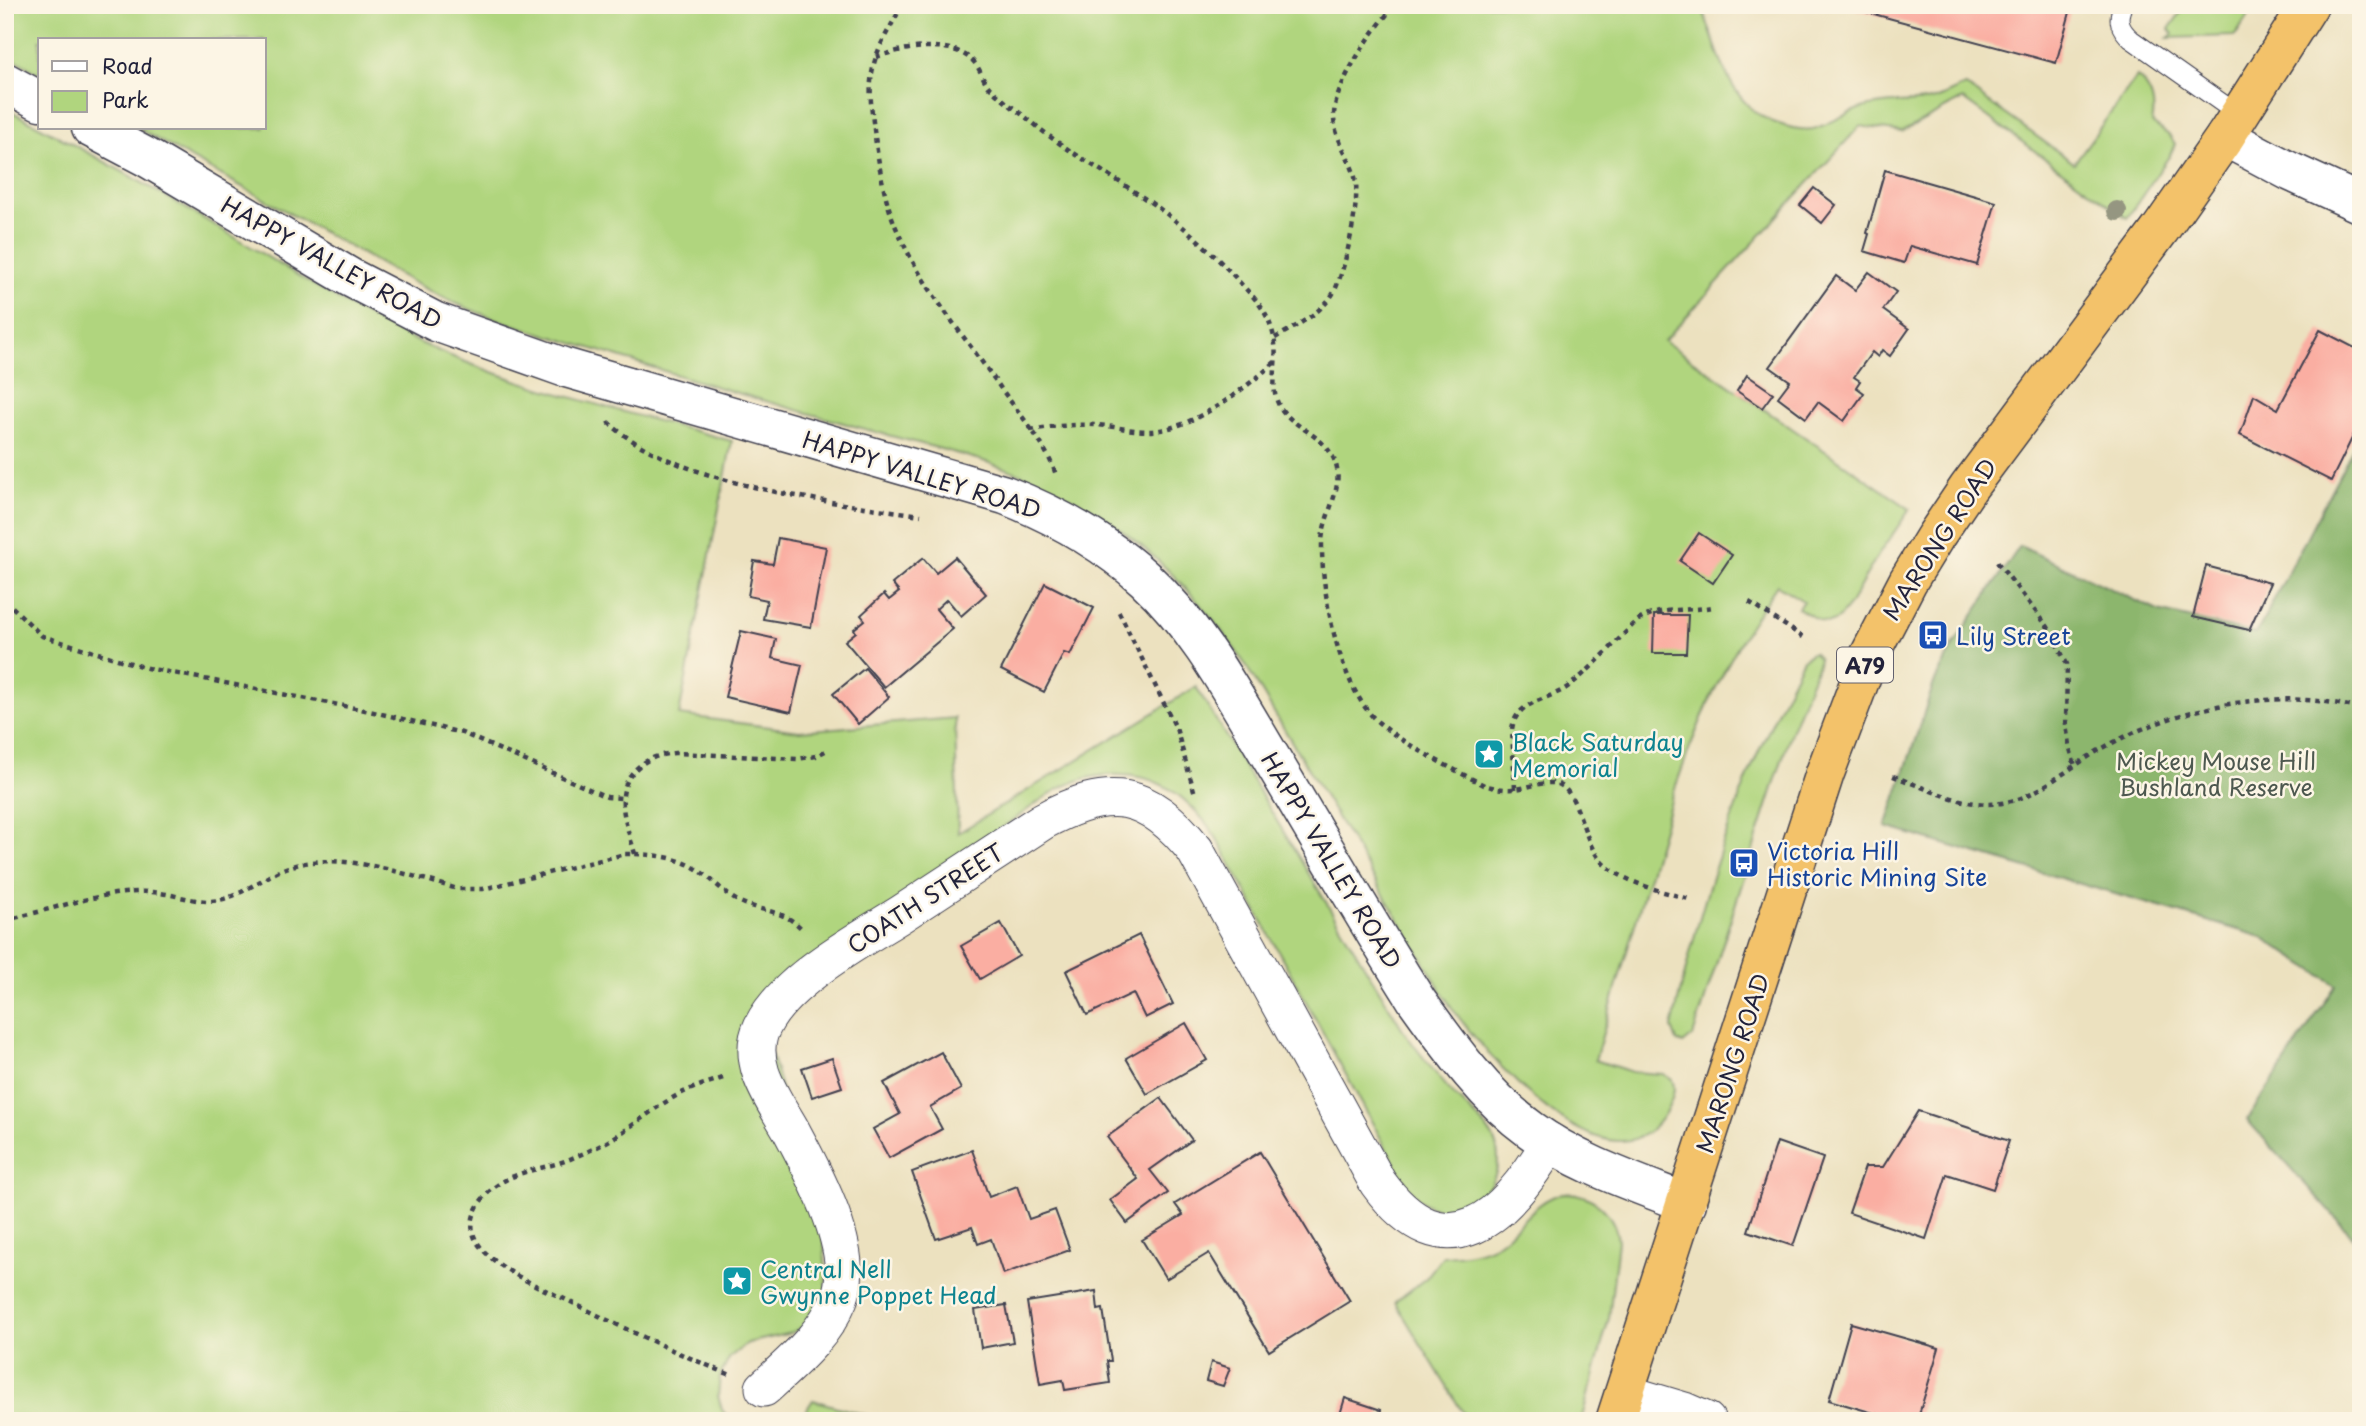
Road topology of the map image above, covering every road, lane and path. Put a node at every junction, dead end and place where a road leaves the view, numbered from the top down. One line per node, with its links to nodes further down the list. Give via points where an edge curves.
1 (902, 5): 5 (path)
2 (1395, 5): 11 (path, via 1341,84 1336,100 1337,134 1355,176 1357,193 1333,292 1304,321)
3 (2123, 5): 8 (lane, via 2121,28)
4 (2309, 5): 8 (highway, MARONG ROAD / A79)
5 (876, 57): 11 (path, via 941,47 966,55 989,87 1052,138 1149,201 1206,245 1261,307); 14 (path, via 873,119 894,223 933,295)
6 (5, 82): 7 (street)
7 (38, 100)
8 (2232, 126): 10 (street, via 2289,171); 36 (highway, MARONG ROAD / A79, via 1968,488 1885,622 1863,668 1825,774)
9 (95, 130): 16 (street, HAPPY VALLEY ROAD, via 436,322 563,367 1005,495)
10 (2361, 204)
11 (1275, 338): 12 (path)
12 (1276, 361): 14 (path, via 1230,398 1160,430 1080,425); 27 (path, via 1275,396 1280,407 1325,445 1336,467 1338,479 1322,545 1331,618 1354,688 1370,713 1400,737 1484,785)
13 (603, 417): 15 (path, via 638,445 709,474 816,500)
14 (1030, 430): 16 (path, via 1056,472)
15 (933, 516)
16 (1058, 517): 35 (street, HAPPY VALLEY ROAD, via 1145,579 1191,630 1417,1001 1491,1094)
17 (1997, 562): 25 (path, via 2048,627 2067,664 2066,724)
18 (5, 600): 29 (path, via 42,636 147,668 462,733 607,797)
19 (1749, 602): 22 (path)
20 (1115, 605): 28 (path, via 1176,728)
21 (1712, 607): 27 (path, via 1646,614 1569,686 1522,708 1512,730)
22 (1802, 637)
23 (2361, 709): 25 (path, via 2302,699 2185,714 2104,748)
24 (827, 750): 29 (path, via 797,759 659,754 633,772)
25 (2076, 766): 26 (path, via 2011,802 1972,802 1932,793)
26 (1893, 776)
27 (1515, 789): 31 (path, via 1560,785 1568,792 1585,835 1604,865 1639,883)
28 (1196, 794)
29 (622, 798): 30 (path)
30 (635, 854): 32 (path, via 471,890 350,862 315,861 289,866 210,901 151,892 108,895); 33 (path, via 684,862 734,899 784,915 801,928)
31 (1689, 899)
32 (5, 919)
33 (824, 964): 34 (street, COATH STREET, via 773,1010 762,1026); 35 (street, COATH STREET, via 1066,808 1090,800 1122,798 1172,823 1195,850 1378,1183 1413,1221 1450,1232 1485,1220 1516,1193)
34 (758, 1054): 37 (street, via 765,1084 831,1216 845,1276 840,1297 819,1332); 37 (path, via 668,1101 602,1145 499,1184 476,1208 472,1230 485,1252 526,1280 656,1344)
35 (1550, 1142): 36 (street, HAPPY VALLEY ROAD, via 1604,1171)
36 (1687, 1203): 38 (highway, MARONG ROAD / A79)
37 (764, 1388)
38 (1619, 1407): 39 (street, via 1685,1411)
39 (1707, 1421)

